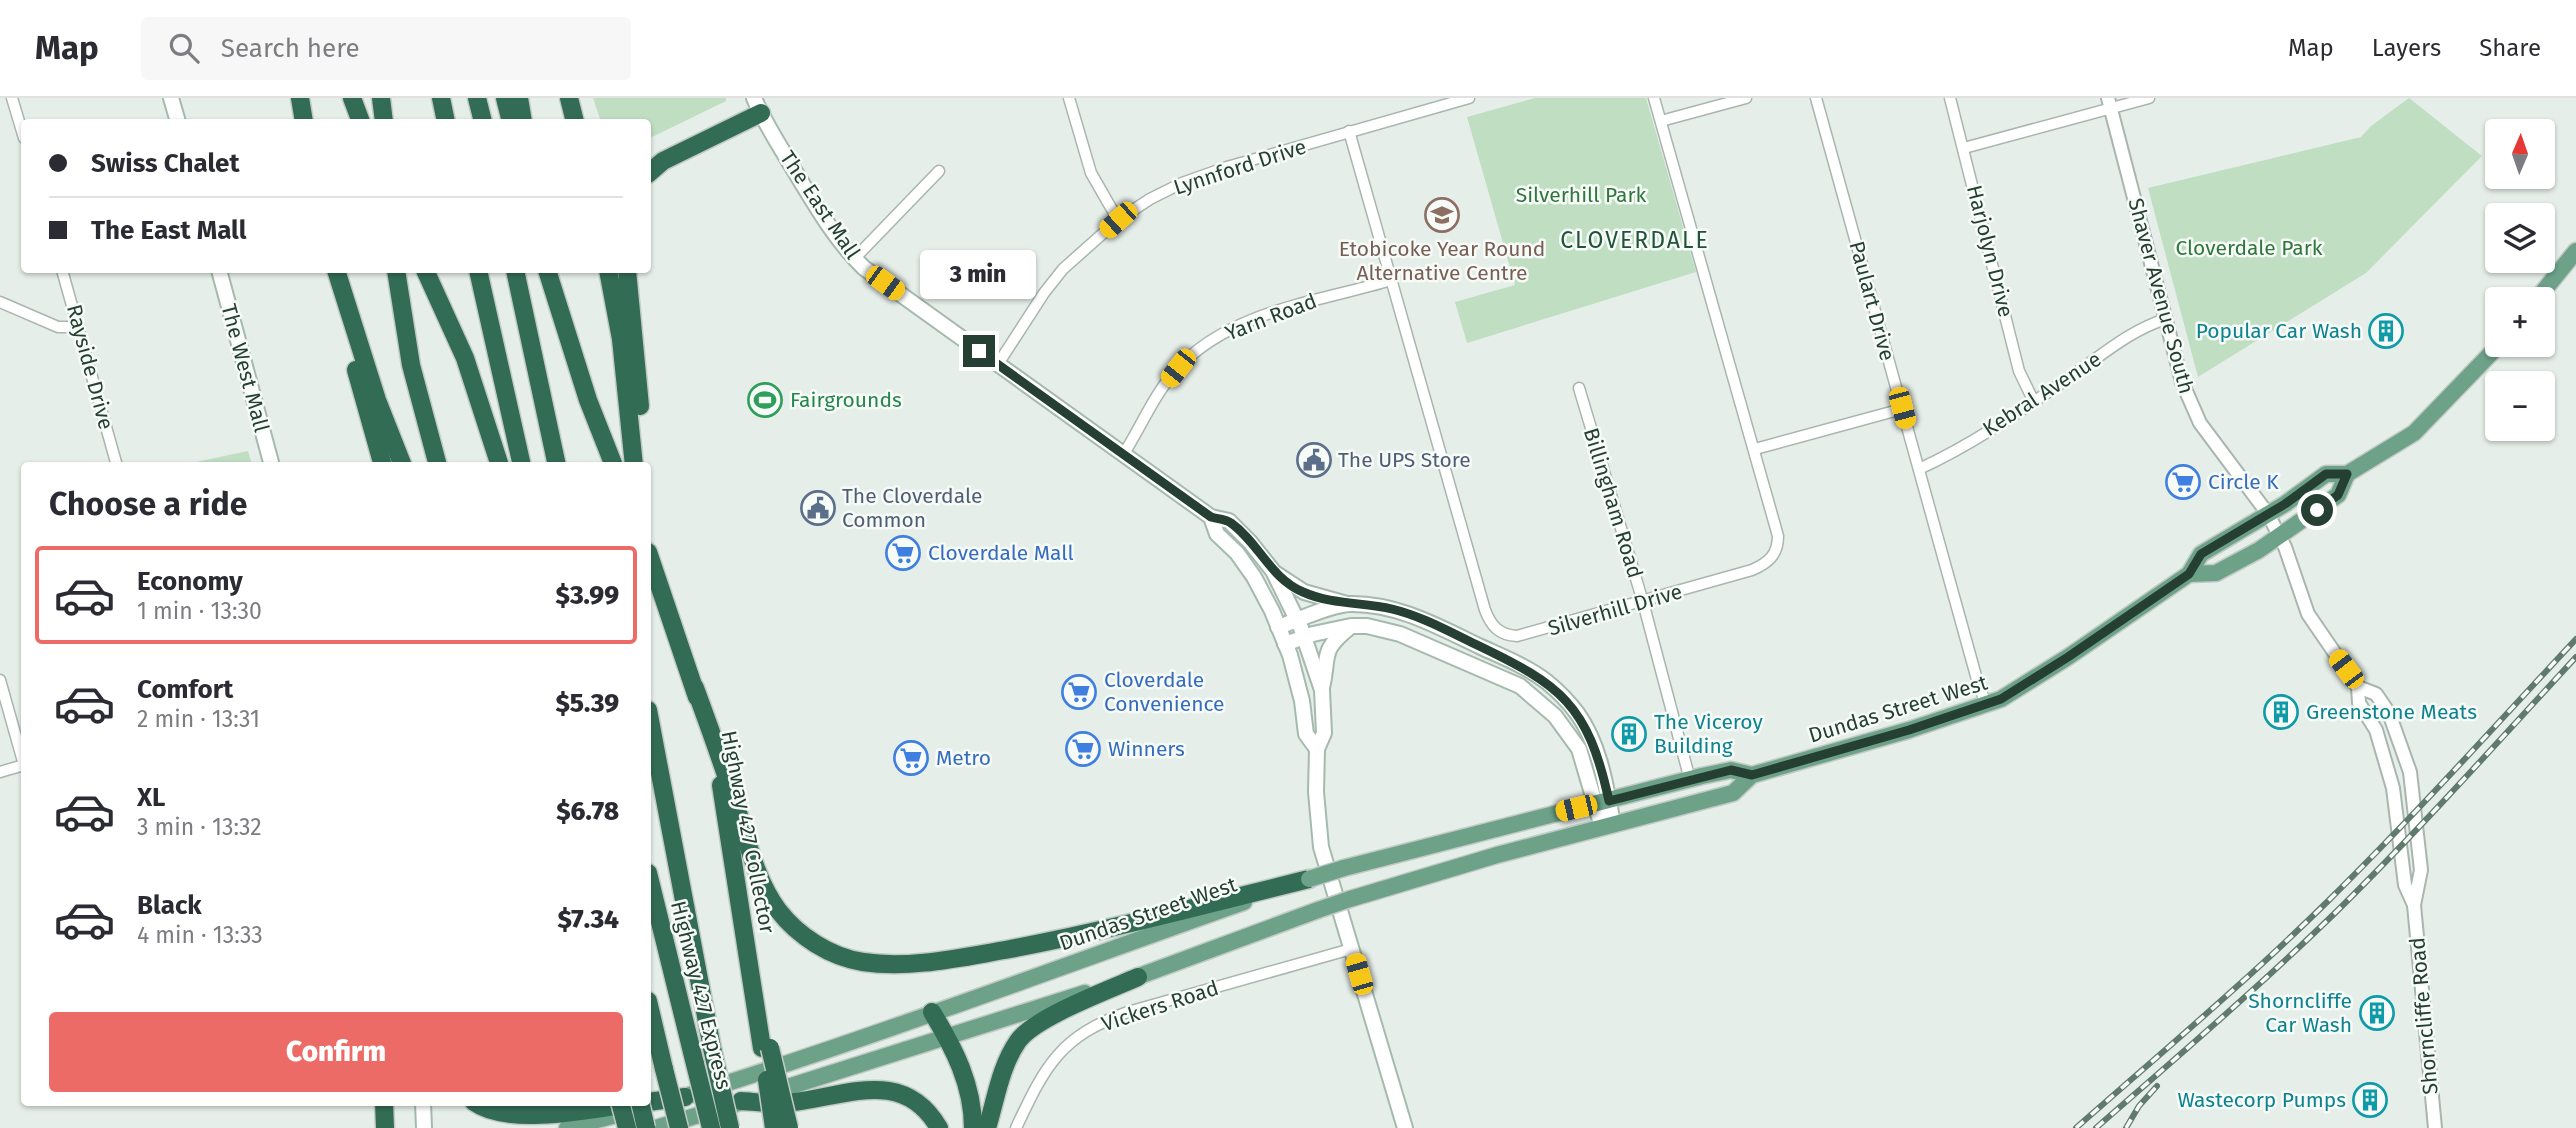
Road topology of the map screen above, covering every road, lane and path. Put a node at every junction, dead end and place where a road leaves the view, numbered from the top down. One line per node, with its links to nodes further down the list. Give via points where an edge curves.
1 (12, 98): 30 (street)
2 (171, 98): 20 (main road)
3 (300, 98): 21 (highway)
4 (352, 98): 22 (highway)
5 (381, 98): 23 (highway)
6 (441, 98): 24 (highway)
7 (477, 98): 25 (highway)
8 (505, 98): 26 (highway)
9 (519, 98): 27 (highway)
10 (569, 98): 28 (highway)
11 (1069, 98): 35 (street, via 1091,173)
12 (1469, 98): 31 (street, Lynnford Drive)
13 (1654, 98): 29 (street, Silverhill Drive)
14 (1746, 98): 29 (street)
15 (1816, 98): 58 (street, Paulart Drive)
16 (1950, 98): 32 (street, Harjolyn Drive)
17 (2149, 98): 18 (street)
18 (2109, 103): 32 (street); 51 (street, Shaver Avenue South)
19 (757, 105): 33 (highway); 37 (main road, The East Mall, via 813,201)
20 (177, 119)
21 (304, 119)
22 (360, 119)
23 (384, 119)
24 (445, 119)
25 (481, 119)
26 (510, 119)
27 (522, 119)
28 (574, 119)
29 (1661, 121): 59 (street, Silverhill Drive)
30 (21, 128)
31 (1349, 131): 35 (street, Lynnford Drive, via 1182,183); 48 (street, Silverhill Drive)
32 (1964, 148): 57 (street, Harjolyn Drive, via 2020,371)
33 (651, 171)
34 (939, 172): 37 (street)
35 (1118, 220): 55 (street, Lynnford Drive, via 1063,269)
36 (2576, 251): 49 (main road)
37 (854, 259): 55 (main road, The East Mall)
38 (63, 273): 52 (street, Rayside Drive)
39 (220, 273): 62 (main road, The West Mall)
40 (337, 273): 53 (highway)
41 (397, 273): 65 (highway, via 411,365)
42 (426, 273): 66 (highway, via 465,358)
43 (479, 273): 67 (highway)
44 (516, 273): 68 (highway)
45 (548, 273): 69 (highway)
46 (609, 273): 70 (highway, via 621,339)
47 (627, 273): 71 (highway, via 643,447)
48 (1391, 279): 60 (street, Yarn Road, via 1260,317 1214,339 1178,368); 80 (street, Silverhill Drive, via 1492,625 1506,635 1520,636)
49 (2547, 287)
50 (0, 302): 52 (street, via 58,327)
51 (2166, 319): 57 (street, Kebral Avenue, via 2139,329); 74 (street, Shaver Avenue South, via 2182,382 2200,424)
52 (79, 327): 61 (street, Rayside Drive)
53 (353, 328): 63 (highway, via 356,371); 64 (highway)
54 (2487, 357): 73 (main road, Dundas Street West, via 2414,433)
55 (998, 364): 60 (main road, The East Mall)
56 (1579, 388): 80 (street, Billingham Road)
57 (2034, 402): 72 (street, Kebral Avenue)
58 (1902, 408): 59 (street); 72 (street, Paulart Drive)
59 (1755, 449): 80 (street, Silverhill Drive, via 1778,536 1771,558 1752,570)
60 (1123, 455): 75 (main road, The East Mall)
61 (116, 462)
62 (271, 462)
63 (382, 462)
64 (401, 462)
65 (437, 462)
66 (499, 462)
67 (521, 462)
68 (556, 462)
69 (612, 462)
70 (634, 462)
71 (640, 462)
72 (1919, 469): 91 (street, Paulart Drive)
73 (2347, 474): 74 (main road, Dundas Street West, via 2326,474); 76 (main road, Dundas Street West, via 2338,495)
74 (2268, 514): 76 (street, Shorncliffe Road); 79 (main road, Dundas Street West, via 2201,554)
75 (1211, 517): 78 (main road, The East Mall, via 1229,521); 84 (main road, The East Mall, via 1217,534 1255,577)
76 (2280, 536): 79 (main road, Dundas Street West, via 2216,572); 88 (street, Shorncliffe Road, via 2308,614)
77 (651, 561): 89 (highway, Highway 427 Collector)
78 (1273, 571): 81 (main road, via 1304,592); 82 (main road, The East Mall)
79 (2189, 574): 91 (main road, Dundas Street West, via 2025,685)
80 (1643, 602): 98 (street, Billingham Road)
81 (1347, 604): 82 (main road); 99 (main road, via 1384,607 1412,616 1545,680 1577,714 1596,749)
82 (1297, 620): 84 (main road); 85 (main road, The East Mall)
83 (1351, 626): 85 (main road); 90 (main road, via 1326,653); 99 (main road, via 1400,634 1520,686 1555,716 1579,749)
84 (1278, 627): 86 (main road, The East Mall)
85 (1304, 637): 86 (main road); 90 (main road, The East Mall)
86 (1285, 644): 93 (main road, The East Mall, via 1302,701 1306,734)
87 (0, 680): 94 (street)
88 (2358, 687): 103 (street, Shorncliffe Road, via 2359,703 2376,730 2393,788 2405,885); 103 (street, Shorncliffe Road, via 2375,694 2389,713 2410,772 2421,870)
89 (695, 688): 101 (highway, via 769,896 785,919 840,956 907,964 937,960 1061,939); 109 (highway, Highway 427 Collector, via 719,775)
90 (1322, 690): 93 (main road, The East Mall, via 1324,733)
91 (1986, 705): 97 (main road, Dundas Street West)
92 (651, 726): 129 (highway, bridge)
93 (1317, 748): 104 (main road, The East Mall, via 1321,847)
94 (21, 754)
95 (21, 766): 96 (street)
96 (0, 772)
97 (1752, 775): 98 (main road, Dundas Street West, via 1731,770); 100 (main road, Dundas Street West, via 1733,793)
98 (1690, 780): 99 (main road, Dundas Street West)
99 (1602, 802): 100 (main road); 101 (main road, Dundas Street West, bridge)
100 (1608, 826): 105 (main road, Dundas Street West, bridge, via 1318,909)
101 (1309, 879): 106 (main road, Dundas Street West)
102 (651, 885): 128 (highway, Highway 427 Express, bridge)
103 (2414, 905): 137 (street, Shorncliffe Road)
104 (1352, 948): 135 (street, Vickers Road, via 1096,1025 1060,1050 1046,1068); 136 (main road, The East Mall)
105 (1138, 977): 108 (main road, Dundas Street West); 134 (highway, via 1025,1033 1003,1068)
106 (932, 1012): 108 (highway); 110 (main road, Dundas Street West)
107 (651, 1014): 127 (highway, bridge)
108 (947, 1037): 111 (main road, Dundas Street West); 133 (highway, via 967,1080)
109 (766, 1048): 130 (highway, Highway 427 Collector, bridge); 131 (highway, bridge)
110 (685, 1097): 112 (highway); 119 (main road, Dundas Street West)
111 (741, 1101): 126 (main road, Dundas Street West); 132 (highway, via 786,1103 841,1092 883,1090 919,1103)
112 (651, 1102)
113 (384, 1106): 121 (highway)
114 (423, 1106): 122 (main road)
115 (482, 1106): 116 (highway, via 493,1112 536,1116)
116 (610, 1106)
117 (621, 1106): 124 (highway, bridge)
118 (641, 1106): 125 (highway, bridge)
119 (651, 1106)
120 (651, 1106): 123 (main road, Dundas Street West)
121 (385, 1128)
122 (424, 1128)
123 (567, 1128)
124 (627, 1128)
125 (646, 1128)
126 (656, 1128)
127 (679, 1128)
128 (711, 1128)
129 (730, 1128)
130 (774, 1128)
131 (789, 1128)
132 (939, 1128)
133 (973, 1128)
134 (987, 1128)
135 (1016, 1128)
136 (1405, 1128)
137 (2435, 1128)

